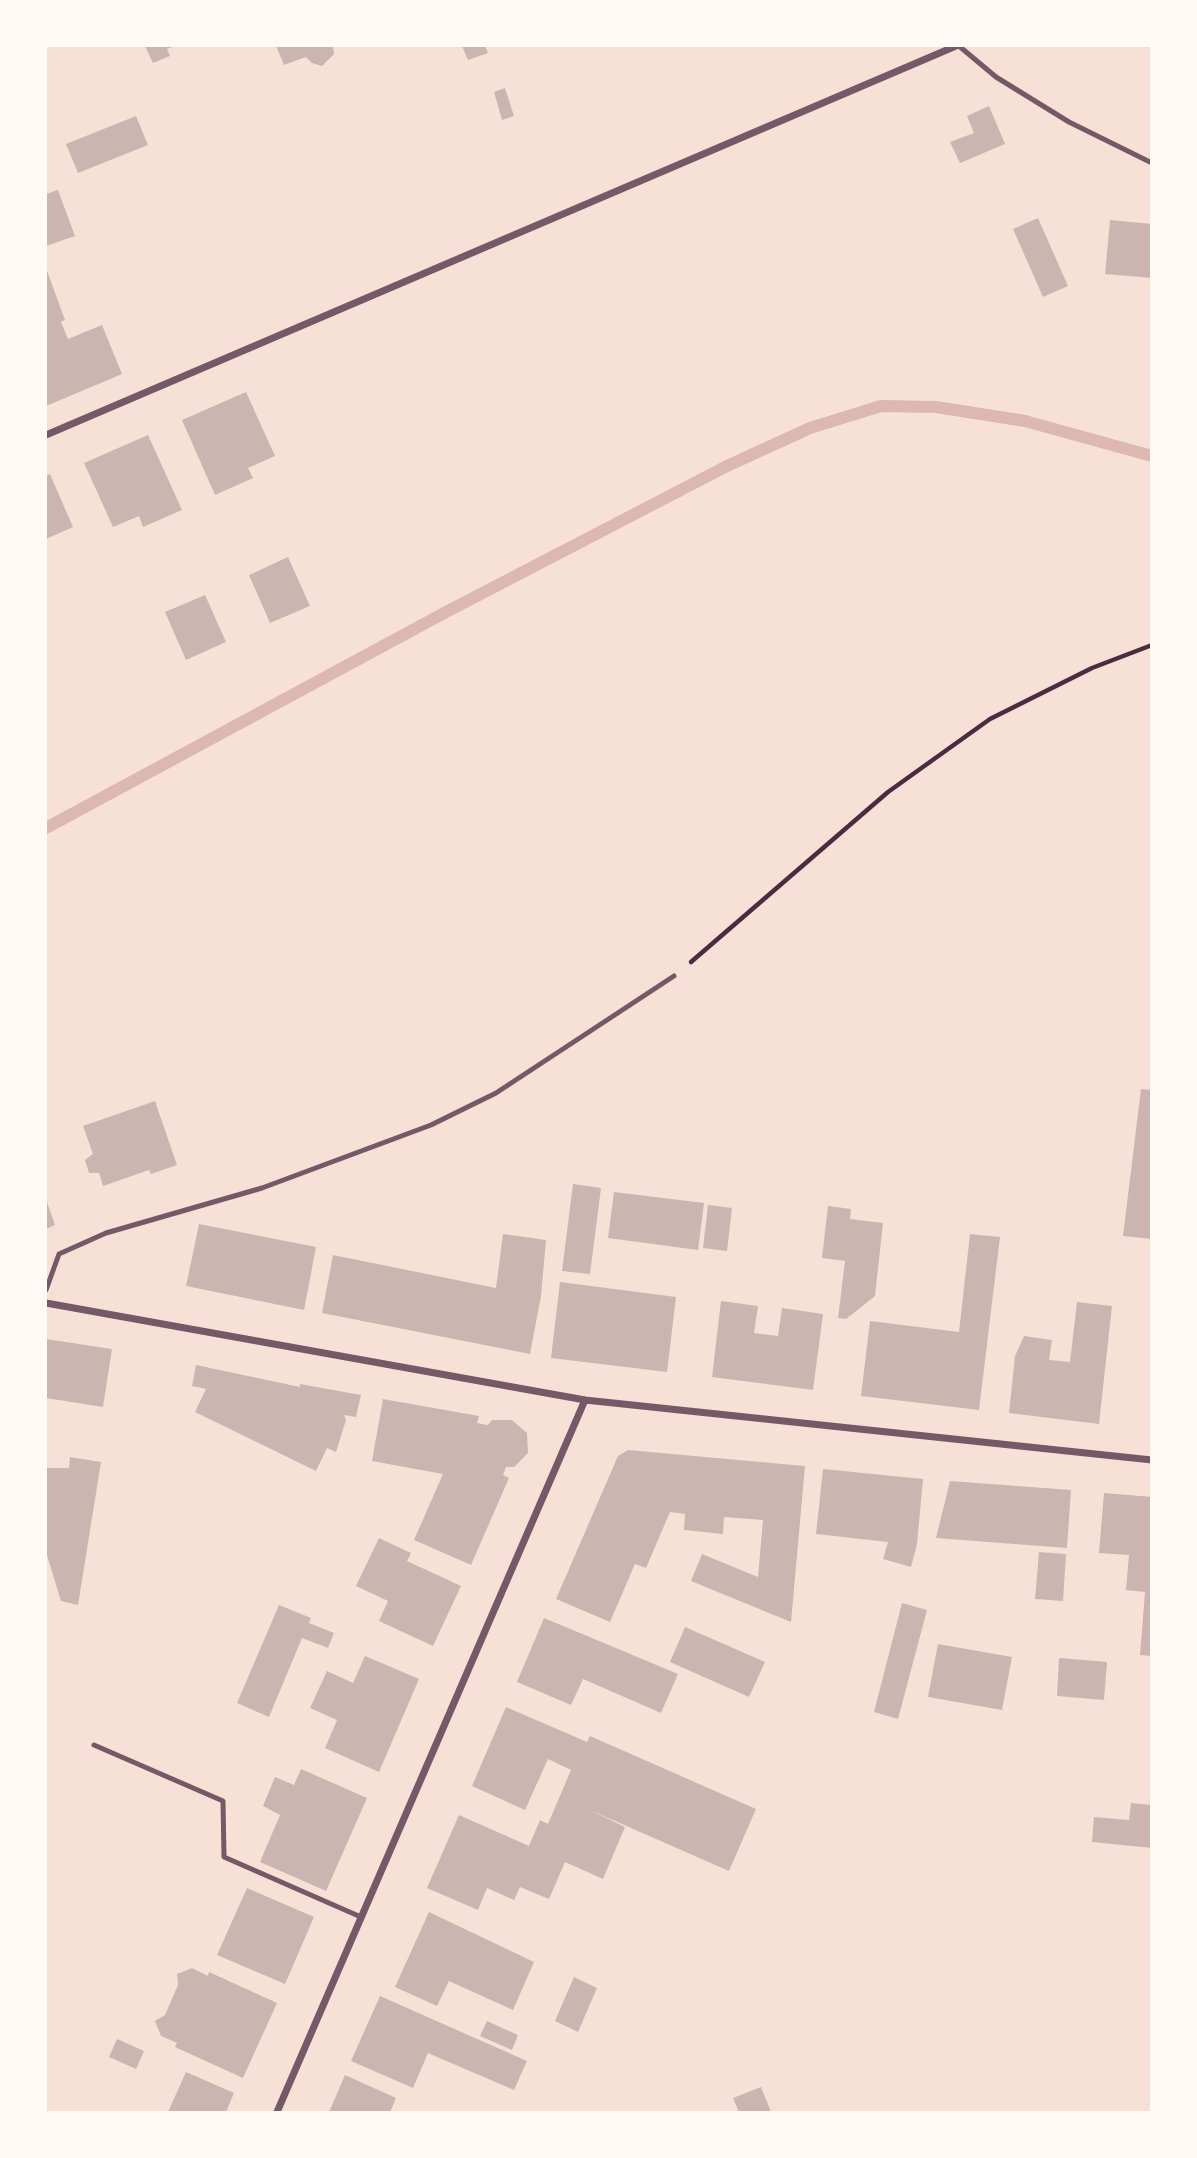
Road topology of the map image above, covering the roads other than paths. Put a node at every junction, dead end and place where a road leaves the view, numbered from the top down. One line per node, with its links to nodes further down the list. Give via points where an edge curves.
1 (957, 46): 2 (lane, via 996,77 1069,122); 3 (street)
2 (1152, 163)
3 (46, 435)
4 (674, 976): 5 (lane, via 496,1093 431,1125 262,1188 106,1233 59,1254)
5 (46, 1290)
6 (46, 1303): 7 (street)
7 (585, 1400): 8 (street); 10 (street)
8 (1152, 1460)
9 (94, 1745): 10 (lane, via 223,1801 224,1857)
10 (362, 1917): 11 (street)
11 (277, 2112)

